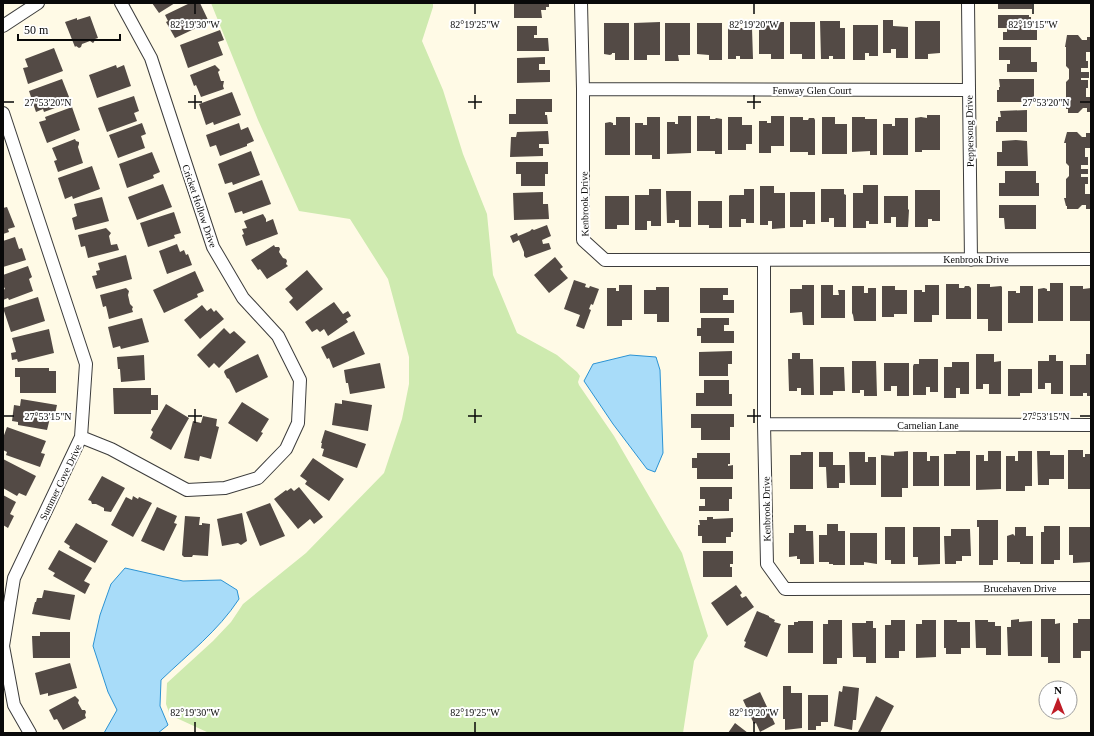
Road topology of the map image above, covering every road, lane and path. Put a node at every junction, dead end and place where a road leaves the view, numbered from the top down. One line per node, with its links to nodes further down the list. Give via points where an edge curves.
1 (38, 3): 5 (street)
2 (120, 3): 14 (street, Cricket Hollow Drive, via 151,58 213,247 243,298 278,336 300,380 298,423 286,449 258,478 225,488 187,490 111,449)
3 (581, 3): 6 (street, Kenbrook Drive)
4 (968, 3): 7 (street, Peppersong Drive)
5 (3, 26)
6 (583, 89): 7 (street, Fenway Glen Court); 10 (street, Kenbrook Drive, via 583,240 605,260)
7 (969, 90): 11 (street, Peppersong Drive)
8 (3, 113): 14 (street, Summer Cove Drive, via 86,364)
9 (1091, 259): 11 (street, Kenbrook Drive)
10 (764, 260): 11 (street, Kenbrook Drive); 12 (street, Kenbrook Drive)
11 (971, 260)
12 (764, 424): 13 (street, Carnelian Lane); 15 (street, Kenbrook Drive, via 768,564 785,589)
13 (1091, 425)
14 (81, 437): 17 (street, Summer Cove Drive, via 14,578 3,646 14,705)
15 (948, 588): 16 (street, Brucehaven Drive)
16 (1091, 588)
17 (30, 733)

